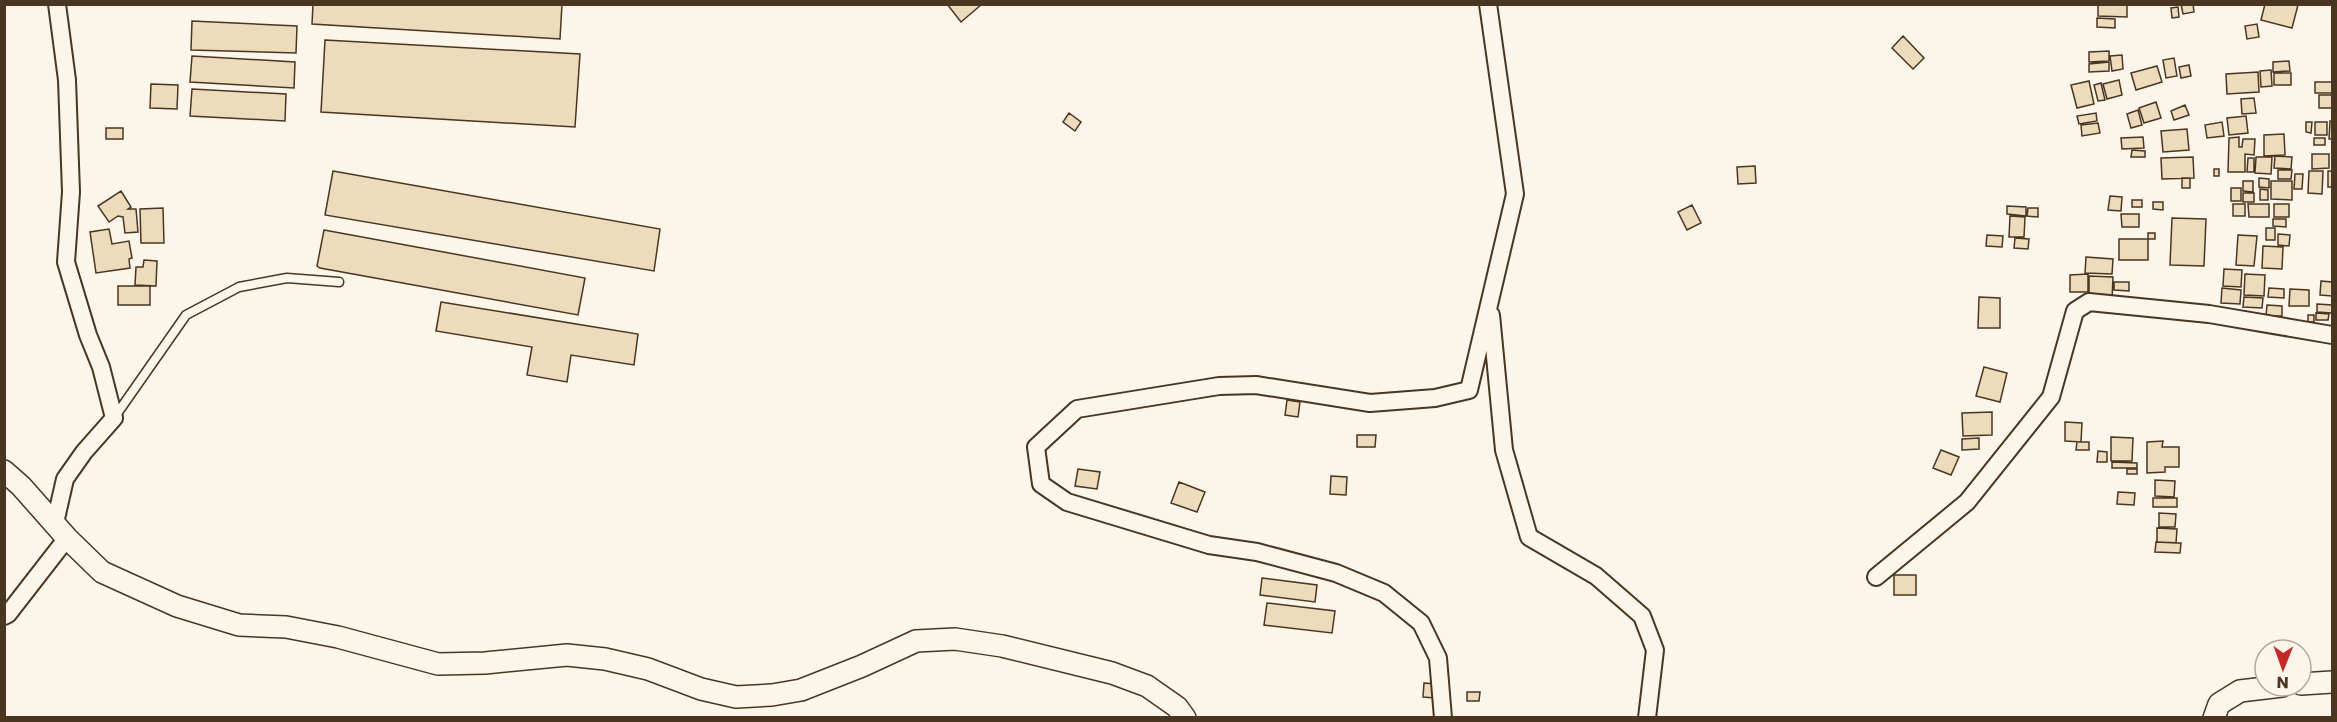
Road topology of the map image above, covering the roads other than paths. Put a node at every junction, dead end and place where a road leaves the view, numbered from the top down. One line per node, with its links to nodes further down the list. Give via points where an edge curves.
1 (57, 4): 6 (street, via 68,91 71,192 66,262)
2 (1488, 4): 4 (street, via 1515,194)
3 (339, 282): 6 (lane, via 287,278 239,287 186,315)
4 (1490, 303): 15 (street, via 1469,390 1435,398 1370,403 1256,385 1219,386 1077,409 1036,447 1041,484 1067,502 1209,544 1336,573 1384,593 1421,623 1438,658); 16 (street, via 1504,450 1529,537 1596,576 1642,616 1655,650)
5 (2332, 334): 9 (street, via 2209,314 2089,302 2075,311 2051,397 1967,502)
6 (114, 418): 8 (street, via 65,479)
7 (4, 471): 8 (street)
8 (61, 531): 10 (street, via 45,570); 14 (street, via 102,572 177,606 239,625 286,627 338,637 438,664 567,655 605,659 736,697 801,690 916,641 955,639 1002,646 1112,674 1147,686)
9 (1876, 577)
10 (4, 616)
11 (2332, 682): 12 (street)
12 (2313, 683)
13 (2253, 689): 17 (street, via 2240,691 2219,705)
14 (1185, 717)
15 (1443, 717)
16 (1647, 717)
17 (2214, 717)

